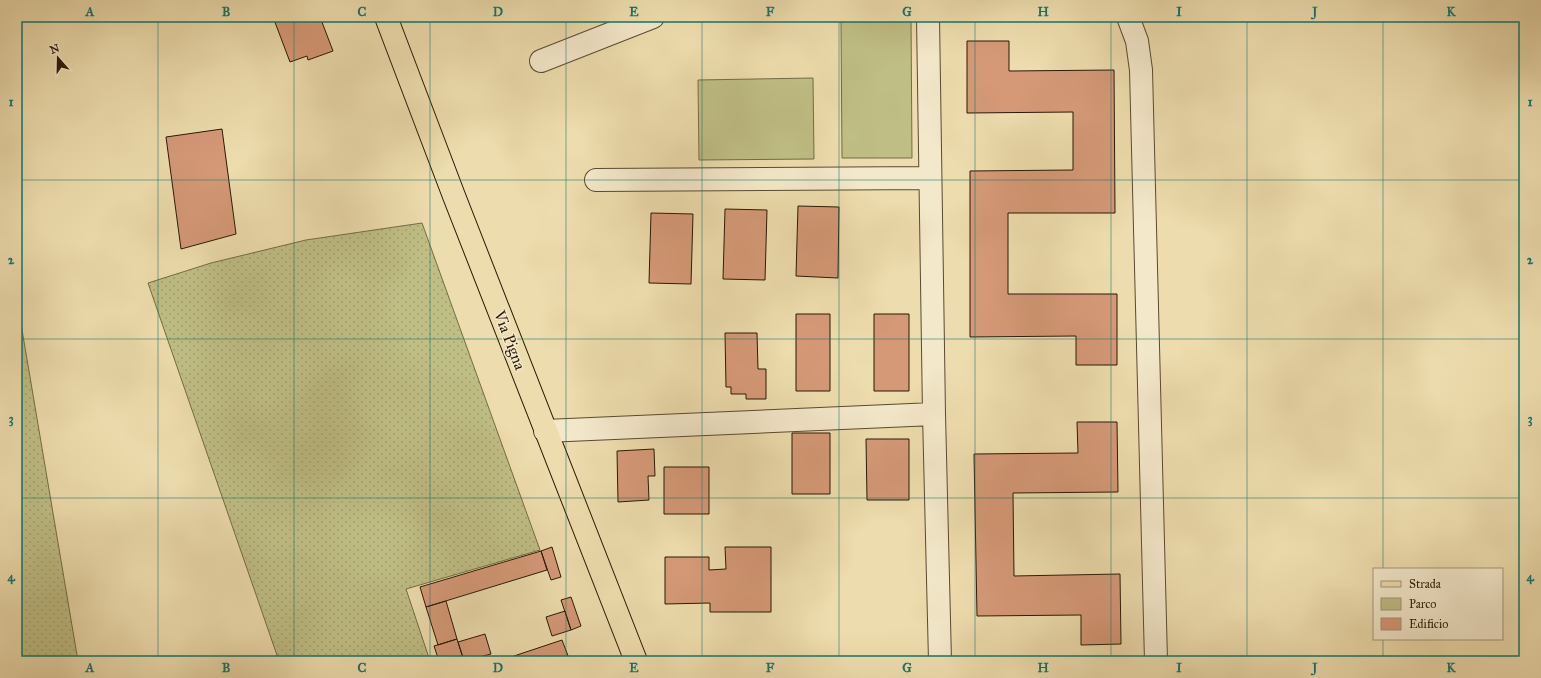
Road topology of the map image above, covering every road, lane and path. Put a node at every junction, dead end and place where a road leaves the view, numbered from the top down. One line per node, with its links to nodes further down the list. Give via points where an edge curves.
1 (386, 17): 9 (main road, Via Pigna)
2 (653, 17): 5 (street)
3 (928, 17): 6 (street)
4 (1128, 17): 12 (street, via 1137,41 1141,70)
5 (541, 61)
6 (930, 178): 7 (street); 8 (street)
7 (596, 180)
8 (934, 414): 9 (street); 11 (street)
9 (545, 432): 10 (main road, Via Pigna)
10 (636, 661)
11 (940, 661)
12 (1156, 661)

